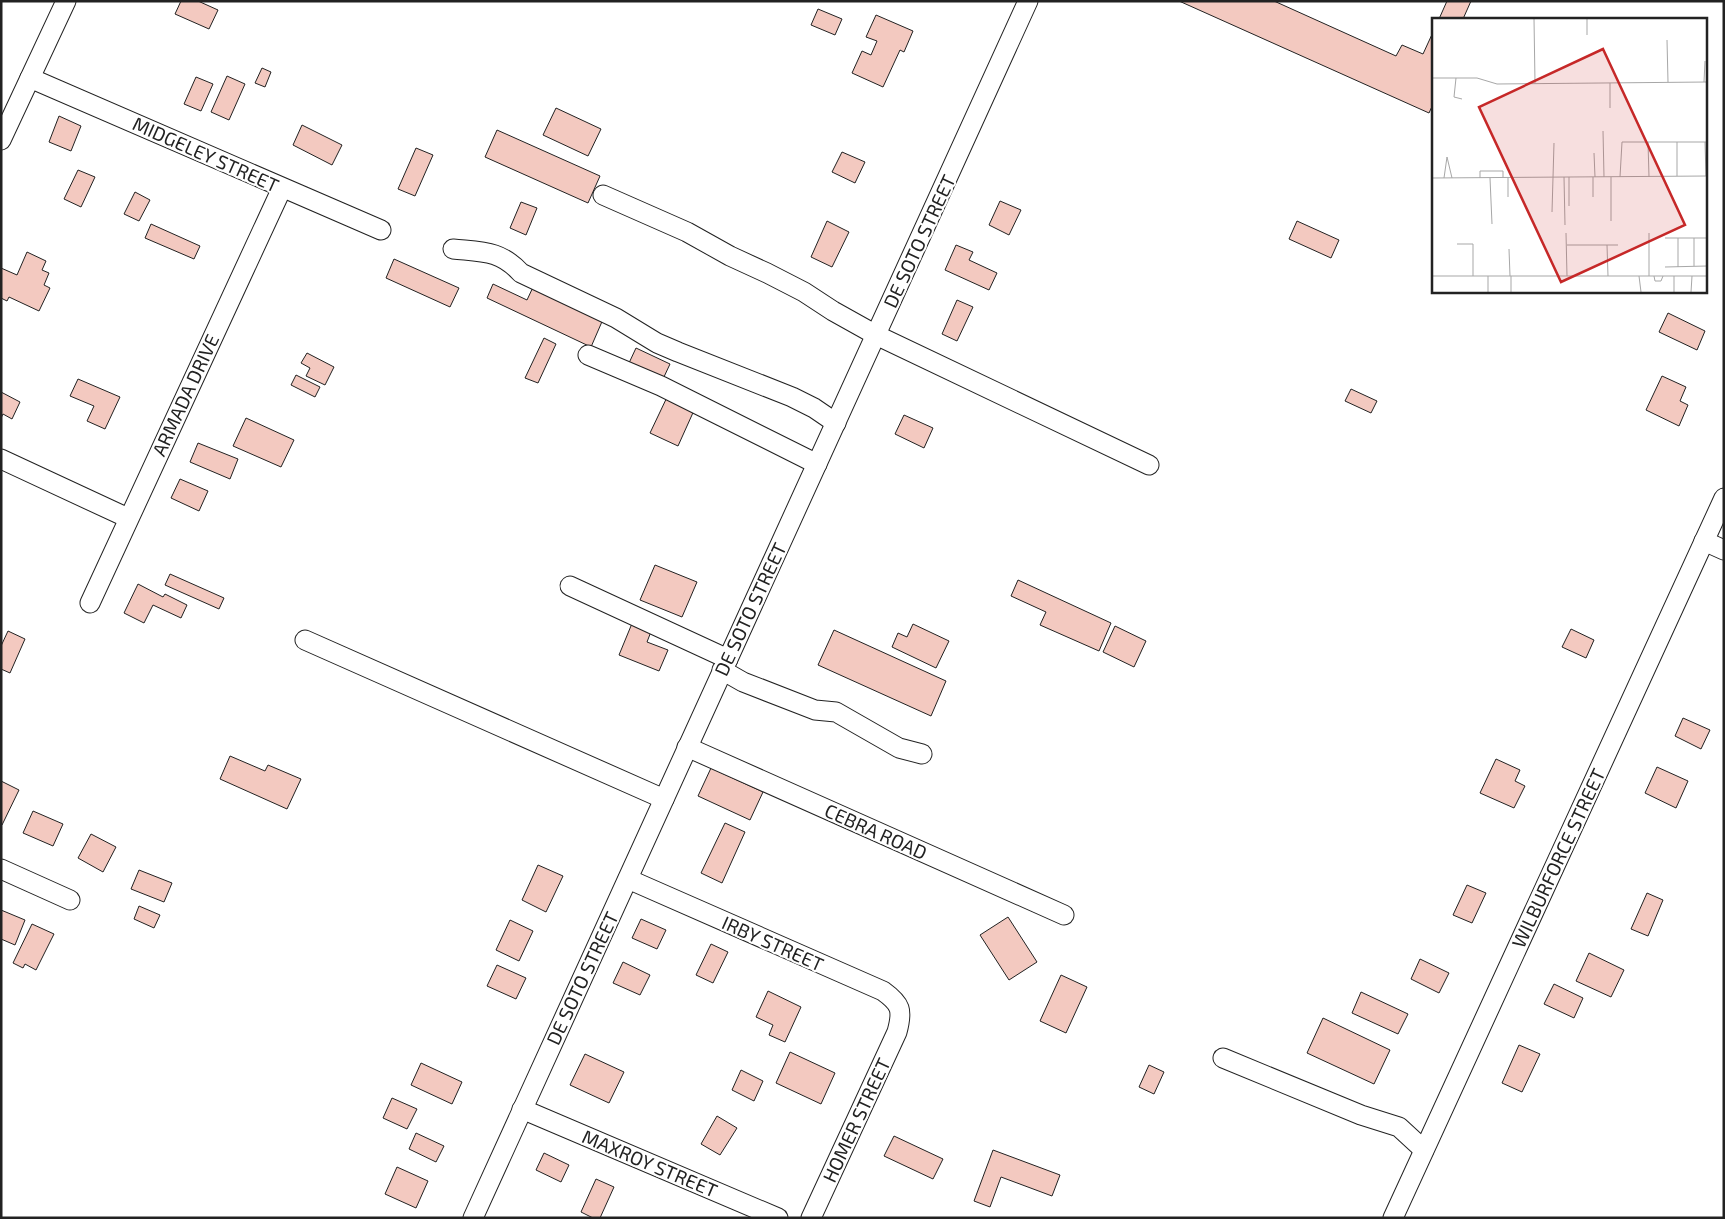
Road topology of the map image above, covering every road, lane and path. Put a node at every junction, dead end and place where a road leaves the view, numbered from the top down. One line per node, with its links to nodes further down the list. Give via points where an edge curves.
1 (66, 1): 3 (street)
2 (1028, 1): 9 (street, DE SOTO STREET)
3 (30, 78): 4 (street); 5 (street, MIDGELEY STREET)
4 (1, 140)
5 (282, 188): 7 (street, MIDGELEY STREET); 16 (street, ARMADA DRIVE)
6 (603, 195): 9 (street, via 687,232 767,273)
7 (381, 230)
8 (453, 249): 11 (street, via 494,253 522,273 616,318 657,343 792,397)
9 (876, 335): 11 (street, DE SOTO STREET); 14 (street)
10 (588, 355): 13 (street, via 687,399)
11 (836, 423): 13 (street, DE SOTO STREET)
12 (1, 459): 16 (street)
13 (817, 464): 22 (street, DE SOTO STREET)
14 (1149, 465)
15 (1724, 498): 17 (street, WILBURFORCE STREET)
16 (128, 518): 20 (street, ARMADA DRIVE)
17 (1704, 541): 18 (street); 33 (street, WILBURFORCE STREET)
18 (1724, 550)
19 (570, 586): 22 (street)
20 (90, 603)
21 (304, 640): 25 (street)
22 (725, 665): 23 (street, DE SOTO STREET); 24 (street, via 743,682 816,710 836,712 900,748)
23 (688, 747): 25 (street, DE SOTO STREET); 29 (street, CEBRA ROAD)
24 (922, 754)
25 (664, 799): 27 (street, DE SOTO STREET)
26 (1, 869): 28 (street)
27 (628, 879): 30 (street, IRBY STREET, via 883,990 900,1008); 32 (street, DE SOTO STREET)
28 (70, 900)
29 (1064, 914)
30 (900, 1023): 36 (street, HOMER STREET)
31 (1223, 1058): 33 (street, via 1361,1115 1399,1127)
32 (522, 1109): 34 (street, DE SOTO STREET); 35 (street, MAXROY STREET)
33 (1424, 1150): 37 (street, WILBURFORCE STREET)
34 (473, 1218)
35 (778, 1218)
36 (811, 1218)
37 (1393, 1218)

